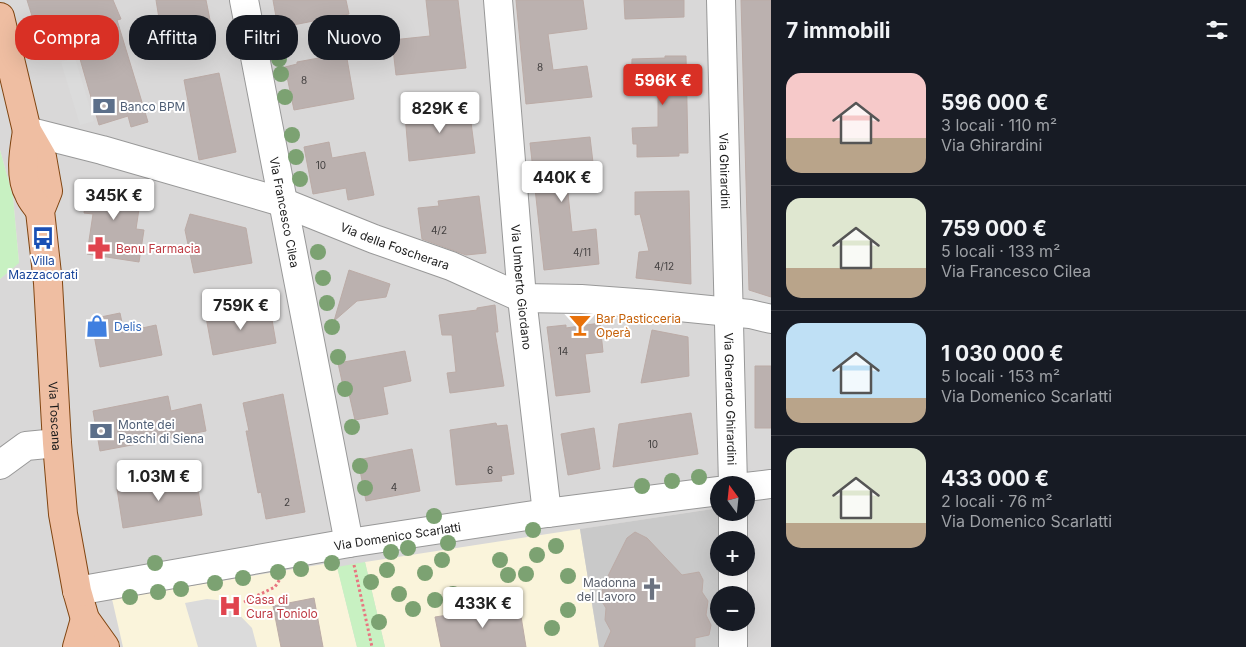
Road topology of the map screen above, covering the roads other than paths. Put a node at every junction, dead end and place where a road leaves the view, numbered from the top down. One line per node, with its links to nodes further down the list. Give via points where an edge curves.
1 (244, 0): 6 (street, Via Francesco Cilea)
2 (498, 0): 7 (street, Via Umberto Giordano)
3 (721, 0): 8 (street, Via Ghirardini)
4 (0, 17): 5 (main road, Via Toscana)
5 (27, 131): 6 (street, Via della Foscherara); 10 (main road, Via Toscana, via 42,157 48,191 40,211)
6 (282, 202): 7 (street, Via della Foscherara, via 451,266); 17 (street, Via Francesco Cilea)
7 (522, 298): 8 (street, Via della Foscherara, via 581,299); 16 (street, Via Umberto Giordano)
8 (729, 311): 9 (street, Via della Foscherara); 12 (street, Via Gherardo Ghirardini)
9 (771, 319)
10 (57, 443): 11 (street, via 26,446); 18 (main road, Via Toscana, via 64,514)
11 (0, 465)
12 (733, 476)
13 (771, 484): 14 (street)
14 (755, 486)
15 (710, 492): 16 (street, Via Domenico Scarlatti)
16 (547, 513): 17 (street, Via Domenico Scarlatti)
17 (349, 543): 18 (street, Via Domenico Scarlatti)
18 (78, 591): 19 (main road, Via Toscana)
19 (84, 619): 21 (main road, Via Toscana); 22 (main road, Via Toscana)
20 (733, 631): 23 (street)
21 (77, 647)
22 (105, 647)
23 (733, 647)

